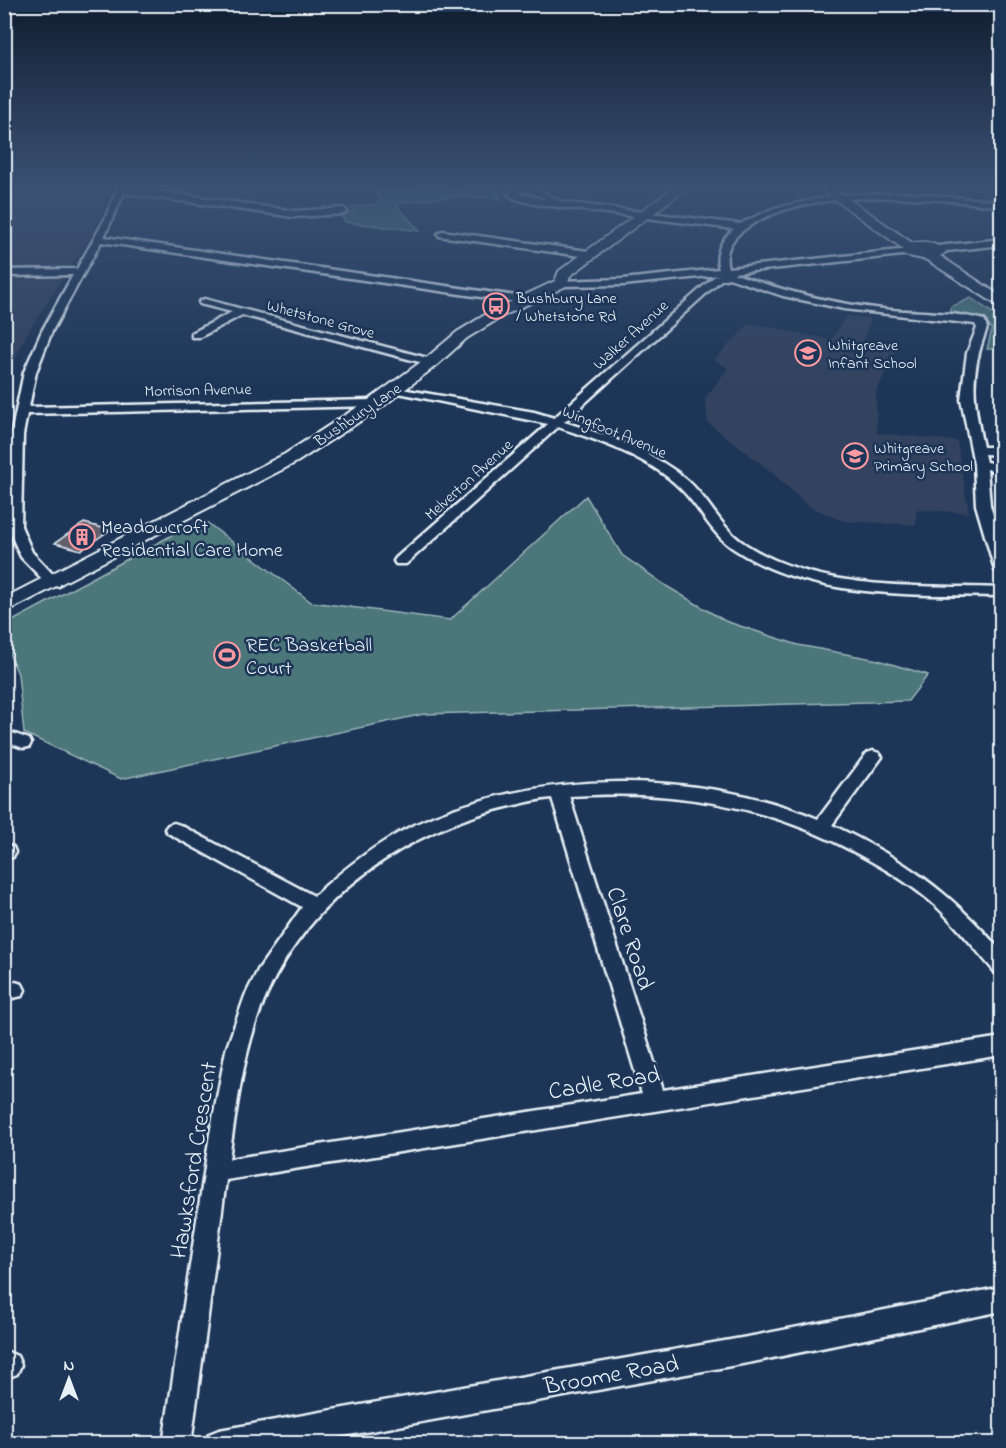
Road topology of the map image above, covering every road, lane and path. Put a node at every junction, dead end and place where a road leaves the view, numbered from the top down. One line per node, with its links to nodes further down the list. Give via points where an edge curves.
1 (90, 253): 9 (street)
2 (203, 253): 13 (street)
3 (571, 253): 8 (street)
4 (591, 253): 8 (street, Bushbury Lane)
5 (724, 253): 11 (street, via 722,261)
6 (901, 253): 11 (street)
7 (926, 253): 15 (street)
8 (588, 255): 12 (street, Bushbury Lane, via 564,274)
9 (78, 272): 10 (street); 21 (street, via 30,372)
10 (4, 273)
11 (727, 274): 12 (street); 22 (street, Walker Avenue); 23 (street, via 769,290 840,306 980,322 967,399)
12 (561, 283): 13 (street, Bushbury Lane)
13 (523, 300): 18 (street, Bushbury Lane, via 462,335)
14 (204, 302): 16 (street, Whetstone Grove)
15 (1002, 304)
16 (240, 312): 17 (street); 18 (street, Whetstone Grove)
17 (196, 335)
18 (431, 362): 19 (street, Bushbury Lane)
19 (394, 389): 20 (street, Bushbury Lane); 22 (street, Wingfoot Avenue)
20 (376, 402): 21 (street, Morrison Avenue); 29 (street, Bushbury Lane, via 291,458)
21 (21, 411): 29 (street, via 14,526 26,554)
22 (556, 422): 27 (street, Melverton Avenue); 30 (street, Wingfoot Avenue, via 667,471 698,498 722,534 741,548 785,569 853,585)
23 (977, 450): 24 (street); 25 (street)
24 (1001, 452)
25 (980, 464): 26 (street); 28 (street, via 983,506)
26 (1002, 469)
27 (401, 561)
28 (1002, 570)
29 (54, 583): 31 (street, Bushbury Lane)
30 (1002, 592)
31 (4, 607)
32 (5, 736): 33 (street)
33 (22, 743)
34 (873, 757): 36 (street)
35 (558, 789): 36 (street, Hawksford Crescent, via 631,786 700,792 774,810); 38 (street, Hawksford Crescent, via 474,807 424,828 348,874); 41 (street, Clare Road)
36 (821, 827): 39 (street, Hawksford Crescent, via 924,888 956,914)
37 (174, 830): 38 (street)
38 (316, 905): 42 (street, Hawksford Crescent, via 292,932 249,1008 237,1049)
39 (1002, 966)
40 (1002, 1046): 41 (street, Cadle Road)
41 (656, 1102): 42 (street, Cadle Road)
42 (216, 1171): 44 (street, Hawksford Crescent)
43 (1002, 1299): 45 (street, Broome Road, via 753,1349)
44 (177, 1443)
45 (219, 1443)

